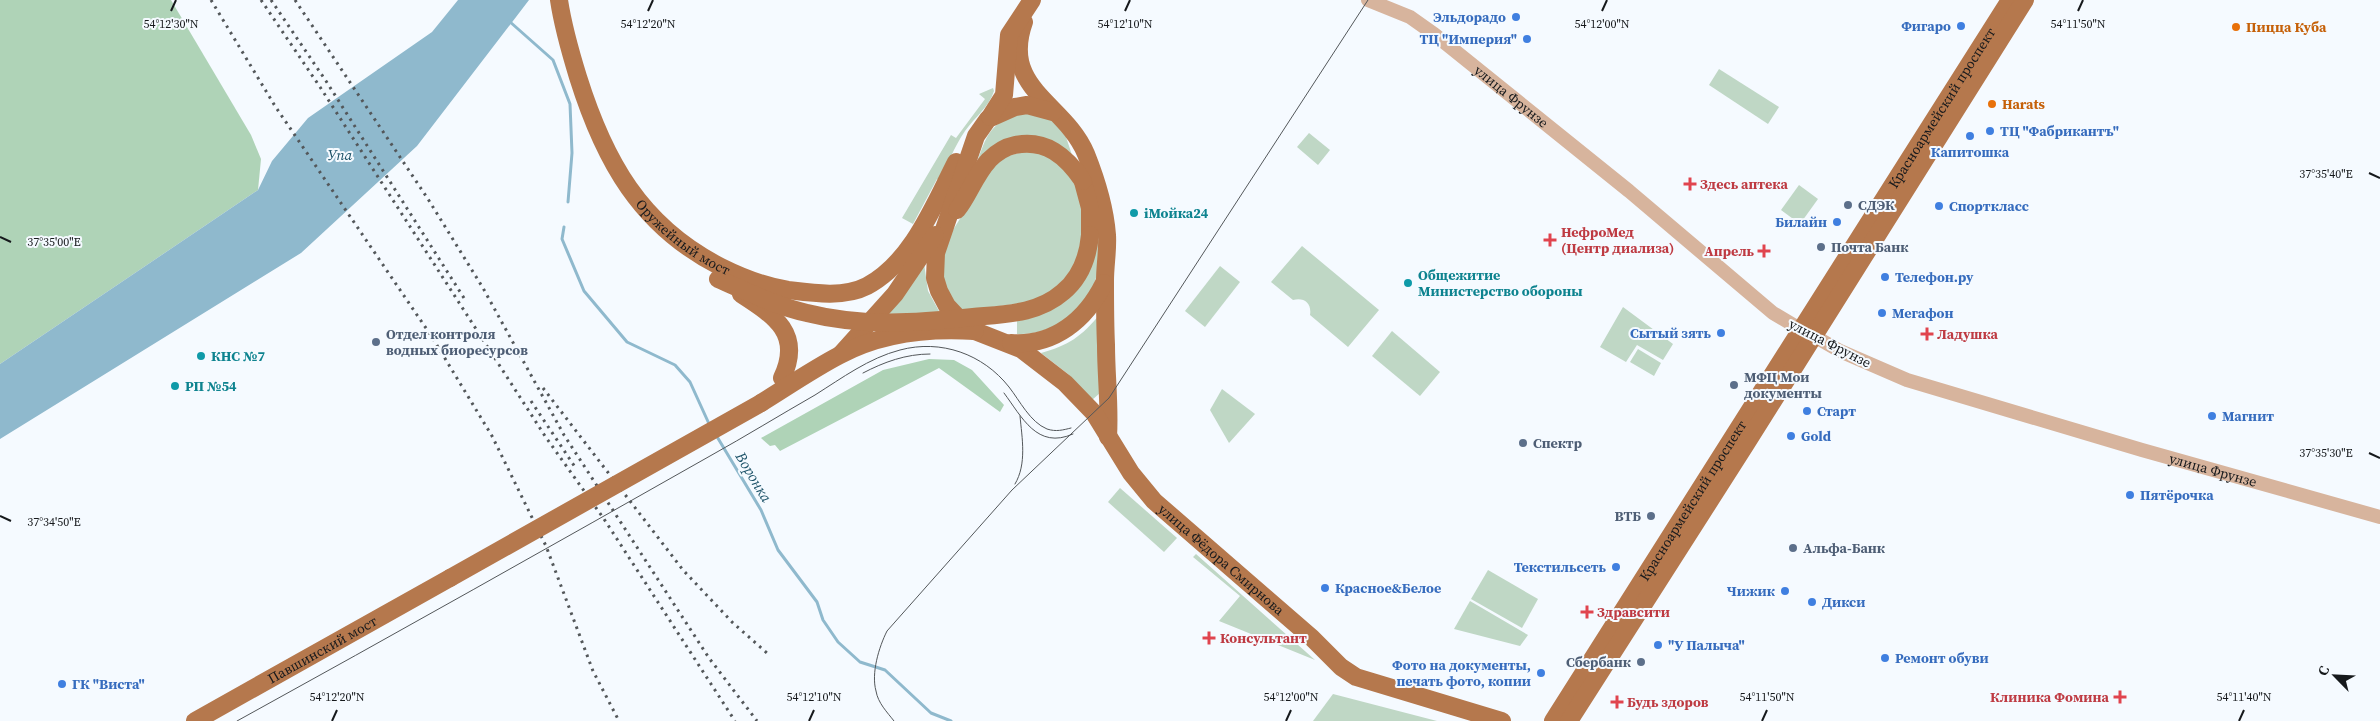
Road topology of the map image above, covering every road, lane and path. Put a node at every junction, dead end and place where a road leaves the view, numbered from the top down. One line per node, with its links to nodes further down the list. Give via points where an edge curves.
1 (549, 0): 13 (main road, Оружейный мост, via 555,38 577,111 602,170 630,210 654,234)
2 (560, 0): 10 (main road, Оружейный мост, via 566,36 586,103 610,160 629,190 649,214 703,258 767,287 841,293 866,286 880,277 920,231 958,158)
3 (1368, 0): 16 (street, улица Фрунзе, via 1410,17 1434,34 1629,191 1773,313)
4 (2010, 0): 16 (main road, Красноармейский проспект)
5 (2025, 0): 16 (main road, Красноармейский проспект)
6 (1032, 1): 7 (main road, via 1020,35 1020,59 1030,86); 8 (main road, via 1009,35 1004,95)
7 (1053, 112): 8 (main road, via 1027,105 1014,107); 9 (main road)
8 (988, 120): 10 (main road)
9 (1074, 133): 11 (main road); 14 (main road, via 1090,166 1104,213 1108,246)
10 (976, 136): 12 (main road)
11 (1083, 181): 12 (main road, via 1068,162 1050,148 1028,143 1012,146 990,159 958,208); 13 (main road, bridge, via 1090,208 1090,235 1084,262 1065,291 1047,303 1020,313 907,323 854,322 784,307)
12 (946, 220): 15 (main road, via 936,254 935,278 947,306); 18 (main road, via 895,294)
13 (718, 279): 19 (main road, bridge, via 782,326 790,351)
14 (1105, 280): 17 (main road, via 1089,308 1062,332 1030,343); 20 (main road)
15 (976, 331): 17 (main road, улица Фёдора Смирнова); 18 (main road, via 910,332)
16 (1807, 333): 24 (street, улица Фрунзе, via 1907,380); 27 (main road, Красноармейский проспект); 28 (main road, Красноармейский проспект)
17 (1007, 343): 22 (main road, улица Фёдора Смирнова, via 1031,355 1066,383)
18 (841, 354): 21 (main road, Павшинский мост)
19 (782, 378): 21 (street)
20 (1108, 393): 22 (main road); 23 (main road)
21 (761, 403): 25 (main road, Павшинский мост, bridge)
22 (1092, 411): 23 (main road, улица Фёдора Смирнова)
23 (1108, 436): 26 (main road, улица Фёдора Смирнова, via 1131,474 1154,501 1348,673)
24 (2380, 517)
25 (195, 721)
26 (1502, 721)
27 (1553, 721)
28 (1569, 721)

